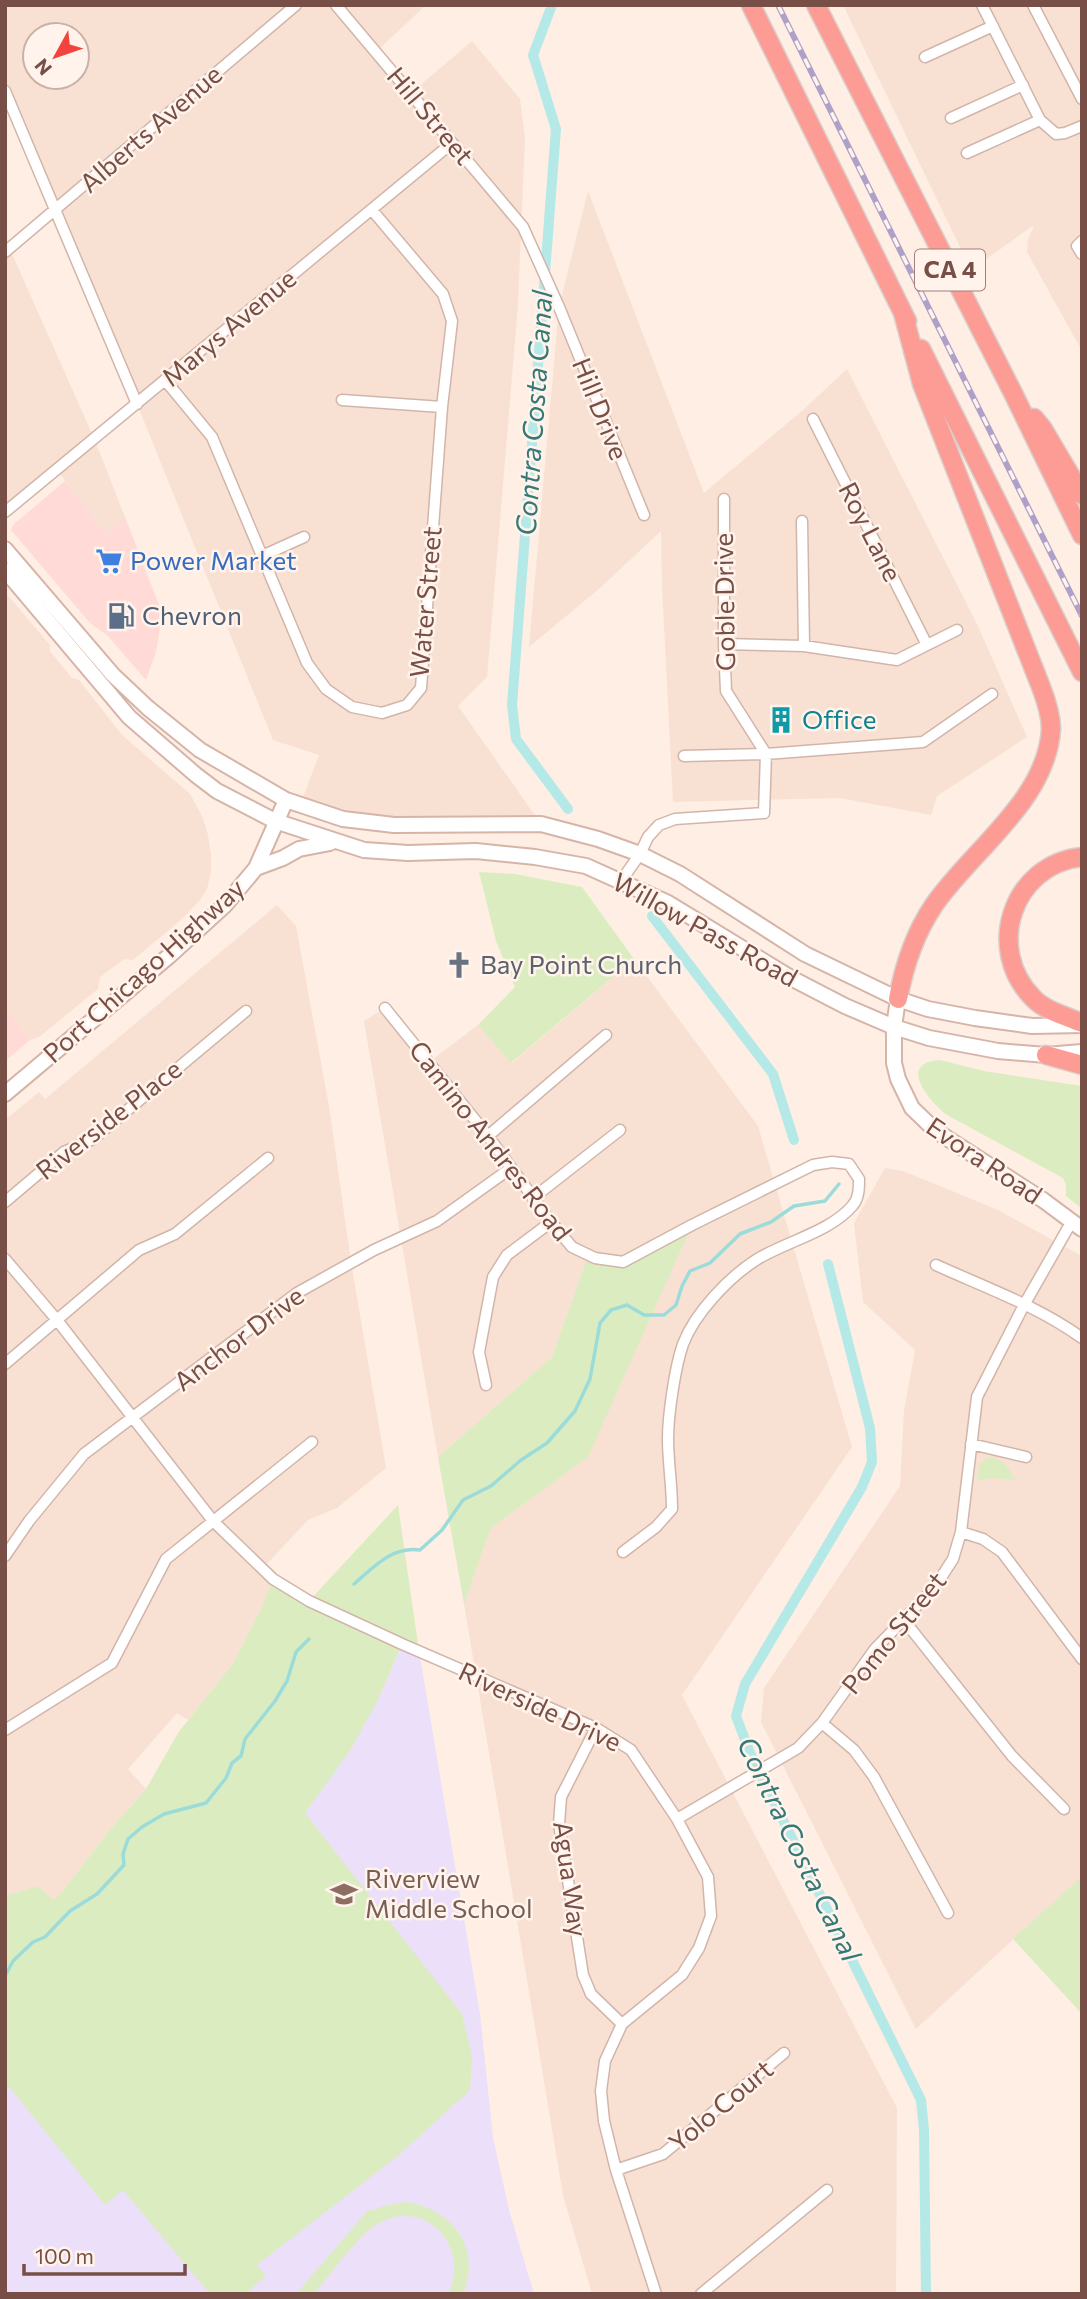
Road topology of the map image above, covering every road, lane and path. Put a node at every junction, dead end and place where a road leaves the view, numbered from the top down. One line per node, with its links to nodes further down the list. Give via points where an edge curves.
1 (296, 5): 18 (street, Alberts Avenue)
2 (336, 5): 15 (street, Hill Street)
3 (751, 5): 21 (highway, CA 4)
4 (816, 5): 23 (highway, CA 4)
5 (982, 5): 7 (street)
6 (1032, 5): 11 (street)
7 (993, 26): 8 (street); 9 (street)
8 (925, 57)
9 (1023, 85): 12 (street); 13 (street)
10 (5, 91): 18 (street)
11 (1082, 99)
12 (951, 118)
13 (1040, 120): 14 (street, via 1056,134); 16 (street)
14 (1082, 126)
15 (452, 142): 17 (street, Marys Avenue); 19 (street, Hill Street)
16 (967, 153)
17 (372, 210): 22 (street, Marys Avenue); 26 (street, Water Street, via 443,294 452,321)
18 (56, 211): 20 (street, Alberts Avenue); 25 (street)
19 (523, 227): 31 (street, Hill Drive)
20 (5, 252)
21 (902, 313): 42 (highway, CA 4); 53 (highway, via 922,384 1041,687 1051,728 1032,789 950,884 918,933)
22 (166, 380): 25 (street, Marys Avenue); 36 (street, Water Street, via 212,437)
23 (1014, 395): 28 (highway, via 1043,429); 33 (highway, CA 4)
24 (342, 400): 26 (street)
25 (136, 404): 30 (street, Marys Avenue)
26 (442, 407): 36 (street, Water Street, via 421,688 407,705 382,713 352,707 326,689 307,663)
27 (813, 419): 40 (street, Roy Lane)
28 (1082, 495)
29 (724, 499): 39 (street, Goble Drive)
30 (5, 512)
31 (644, 515)
32 (802, 521): 41 (street)
33 (1082, 535)
34 (304, 537): 36 (street)
35 (5, 549): 46 (main road, Willow Pass Road, via 113,676 148,708 200,750)
36 (262, 556)
37 (5, 570): 47 (main road, Willow Pass Road, via 129,717 218,791)
38 (957, 630): 40 (street)
39 (724, 644): 41 (street); 44 (street, Goble Drive, via 726,691)
40 (927, 645): 41 (street, via 897,660)
41 (804, 646)
42 (1082, 671)
43 (992, 694): 44 (street, via 923,742)
44 (766, 754): 45 (street); 49 (street, via 764,813 675,819 659,825)
45 (684, 756)
46 (286, 800): 47 (main road, Port Chicago Highway); 49 (main road, Willow Pass Road, via 343,819 394,825 541,824)
47 (275, 821): 48 (main road, Willow Pass Road); 51 (main road, Port Chicago Highway)
48 (335, 842): 51 (main road, via 299,849); 52 (main road, Willow Pass Road, via 364,850 476,851 535,857 586,866)
49 (640, 854): 52 (street); 53 (main road, Willow Pass Road, via 680,874 806,954)
50 (1082, 857): 56 (highway, via 1050,866 1031,881 1019,895 1008,936 1020,981 1035,1000)
51 (256, 868): 62 (main road, Port Chicago Highway, via 189,938)
52 (621, 881): 57 (main road, Willow Pass Road, via 668,903 791,978)
53 (898, 999): 56 (main road, Willow Pass Road, via 928,1009 1032,1026); 57 (main road, Evora Road)
54 (385, 1008): 64 (street, Camino Andres Road)
55 (246, 1011): 68 (street, Riverside Place, via 93,1139 64,1152)
56 (1082, 1024)
57 (894, 1027): 60 (main road, Willow Pass Road, via 961,1045); 70 (main road, Evora Road, via 898,1079 923,1121)
58 (607, 1035): 64 (street)
59 (1082, 1052): 60 (main road, Willow Pass Road)
60 (1046, 1055): 61 (highway)
61 (1082, 1065)
62 (5, 1094)
63 (620, 1130): 67 (street)
64 (488, 1136): 66 (street, Camino Andres Road)
65 (268, 1158): 74 (street, via 175,1234 139,1250)
66 (511, 1168): 67 (street, Camino Andres Road); 78 (street, Anchor Drive, via 437,1220 297,1293)
67 (533, 1198): 69 (street, Camino Andres Road)
68 (5, 1202)
69 (551, 1222): 77 (street, via 507,1255 493,1277 478,1352); 84 (street, Camino Andres Road, via 572,1247 596,1258 623,1262 813,1165 849,1164 859,1179 855,1204 804,1238 758,1259 733,1277 705,1308 684,1342 676,1373 668,1438 672,1509)
70 (1077, 1225): 73 (street, Pomo Street)
71 (5, 1259): 74 (street, Riverside Drive)
72 (936, 1265): 73 (street)
73 (1024, 1305): 75 (street); 80 (street, Pomo Street, via 977,1397)
74 (57, 1320): 76 (street); 78 (street, Riverside Drive)
75 (1082, 1338)
76 (5, 1364)
77 (486, 1385)
78 (134, 1418): 82 (street, Riverside Drive); 85 (street, Anchor Drive, via 84,1454)
79 (312, 1442): 82 (street)
80 (971, 1444): 81 (street); 83 (street, Pomo Street)
81 (1026, 1457)
82 (213, 1521): 89 (street, Riverside Drive, via 273,1579 309,1601); 90 (street, via 166,1559 112,1663)
83 (961, 1532): 86 (street, Pomo Street, via 953,1559 936,1587); 87 (street, via 1002,1552)
84 (623, 1552)
85 (5, 1556)
86 (904, 1619): 88 (street, Pomo Street, via 875,1649); 91 (street, via 1013,1756)
87 (1082, 1659)
88 (822, 1723): 92 (street, Pomo Street, via 798,1748); 93 (street, via 854,1750 874,1777)
89 (596, 1728): 92 (street, Riverside Drive, via 631,1750); 94 (street, Agua Way, via 561,1797 559,1824 583,1975 591,1994)
90 (5, 1730)
91 (1064, 1809)
92 (677, 1819): 94 (street, Riverside Drive, via 708,1877 711,1916 682,1975)
93 (948, 1913)
94 (622, 2024): 96 (street, Riverside Drive, via 605,2061 601,2091)
95 (784, 2053): 96 (street, Yolo Court, via 663,2154)
96 (616, 2169): 98 (street, Riverside Drive)
97 (827, 2190): 99 (street)
98 (656, 2294)
99 (701, 2294)

